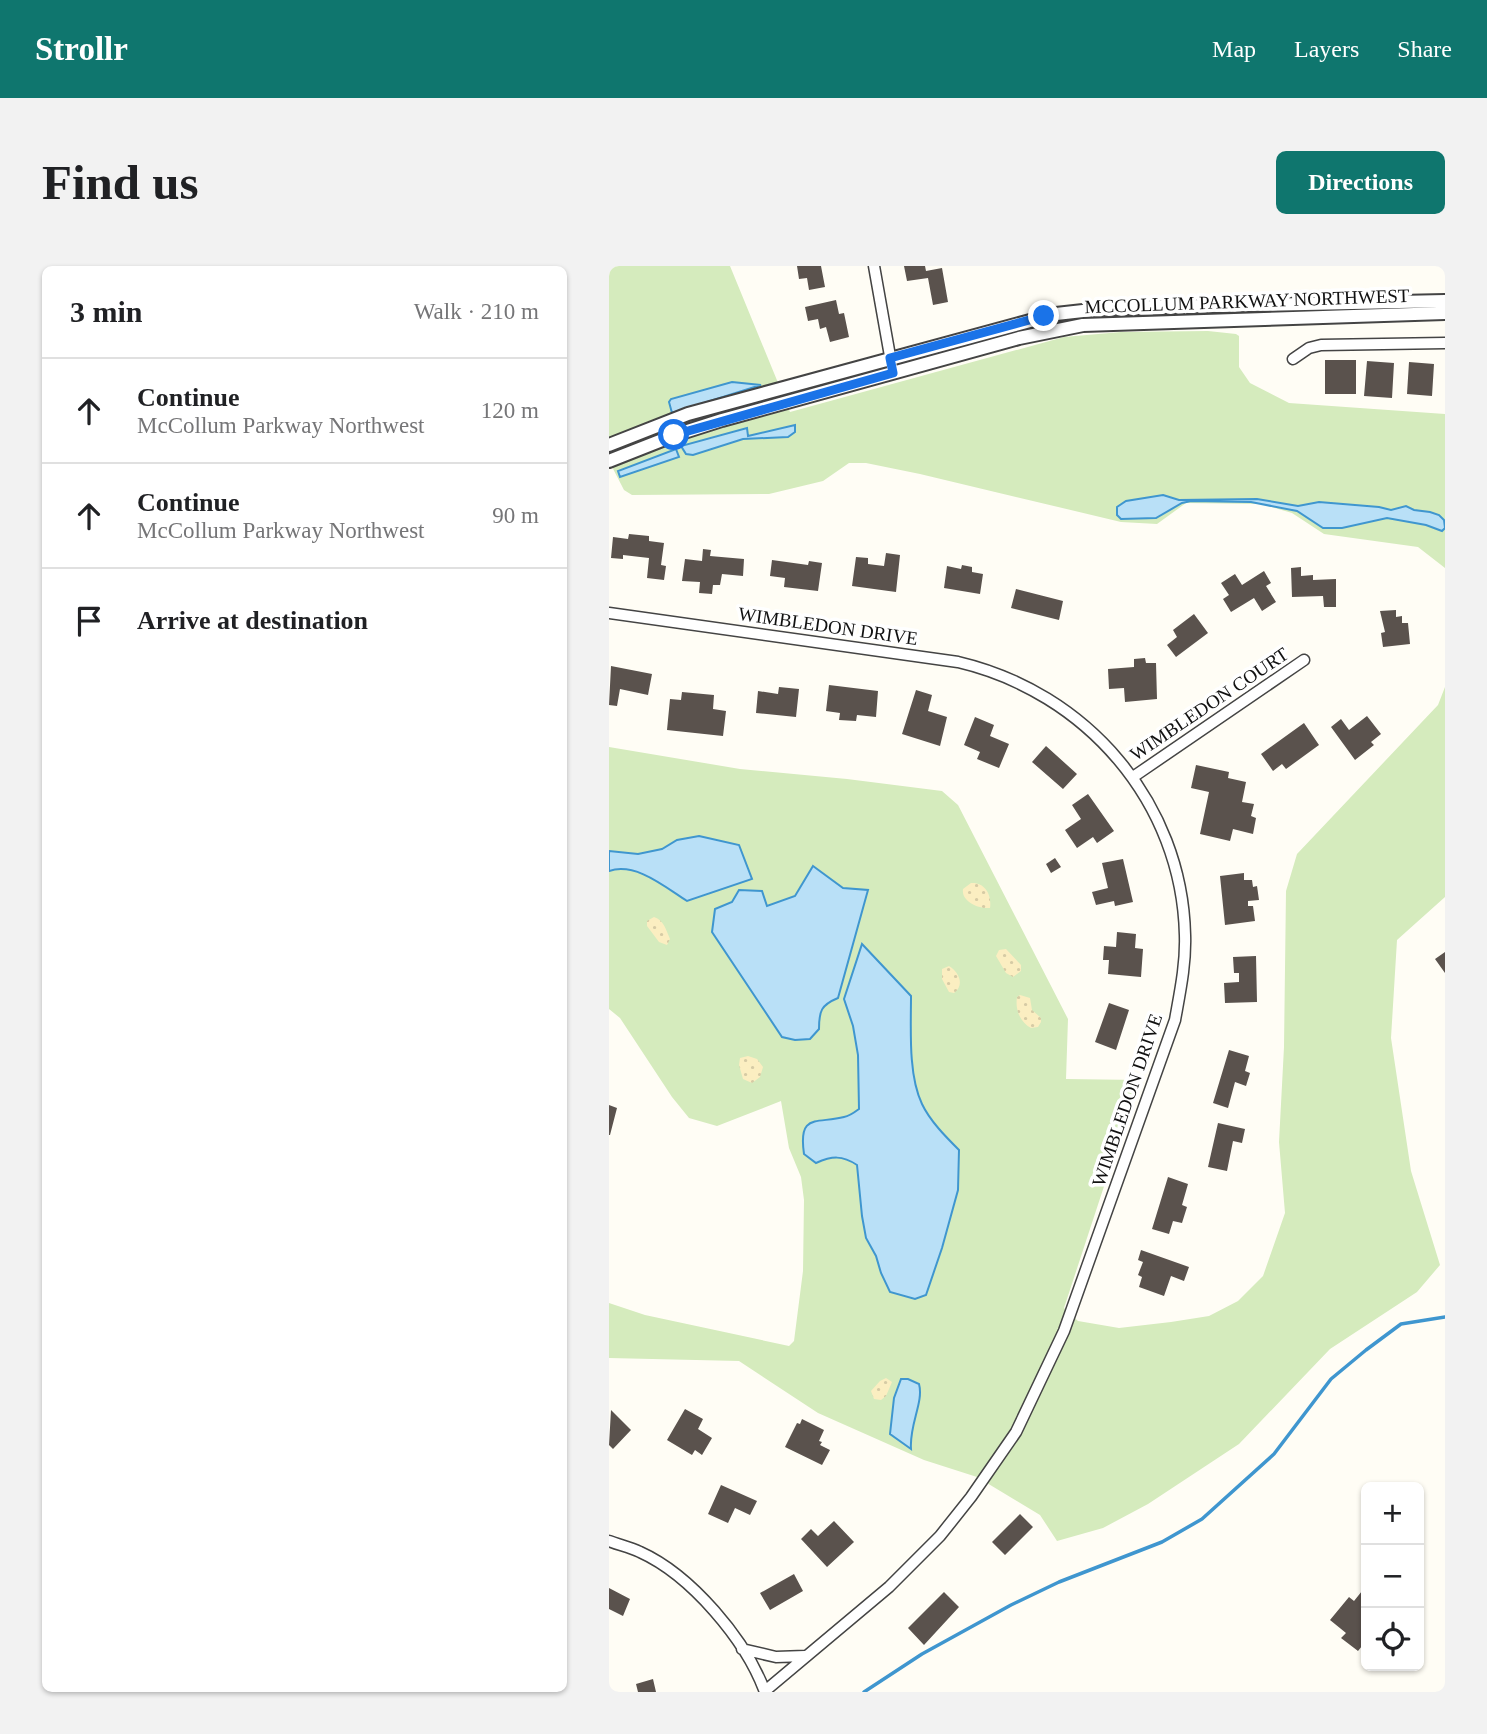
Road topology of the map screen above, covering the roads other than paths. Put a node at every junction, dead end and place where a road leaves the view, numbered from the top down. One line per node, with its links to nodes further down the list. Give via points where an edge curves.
1 (874, 266): 5 (street)
2 (1445, 302): 5 (street, MCCOLLUM PARKWAY NORTHWEST, via 1083,310 1031,319)
3 (1445, 313): 7 (street, MCCOLLUM PARKWAY NORTHWEST, via 1083,325)
4 (1445, 343): 6 (street, via 1321,345)
5 (890, 358): 7 (street); 8 (street, MCCOLLUM PARKWAY NORTHWEST, via 688,414)
6 (1293, 359)
7 (893, 373): 9 (street, MCCOLLUM PARKWAY NORTHWEST, via 693,428)
8 (609, 445)
9 (609, 461)
10 (609, 613): 12 (street, WIMBLEDON DRIVE, via 988,669 1059,704)
11 (1304, 660): 12 (street, WIMBLEDON COURT)
12 (1133, 777): 15 (street, WIMBLEDON DRIVE, via 1174,864 1182,900 1184,969 1175,1020 1064,1331 1016,1432 940,1536)
13 (609, 1541): 14 (street, via 641,1552 704,1598)
14 (742, 1648): 15 (street, via 776,1657); 16 (street)
15 (806, 1656): 16 (street, WIMBLEDON DRIVE)
16 (765, 1691)

